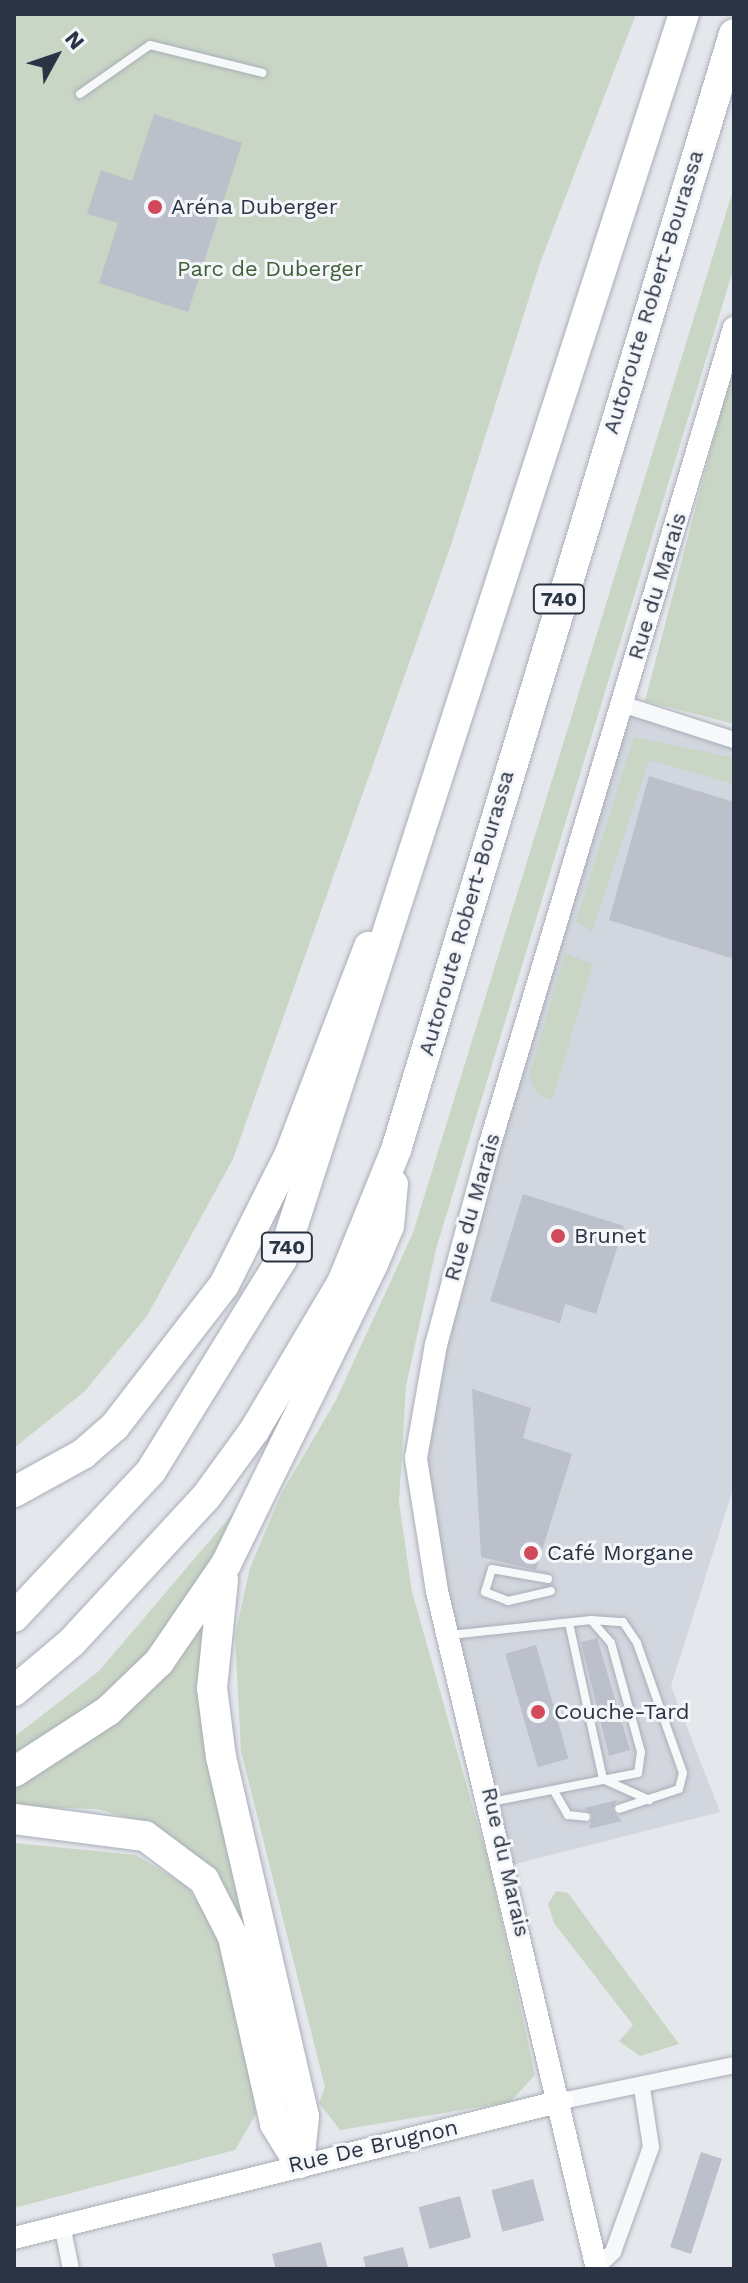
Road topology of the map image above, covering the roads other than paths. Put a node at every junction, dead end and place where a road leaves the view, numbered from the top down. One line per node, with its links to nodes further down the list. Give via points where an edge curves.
1 (684, 14): 8 (highway, 740)
2 (734, 34): 9 (highway, Autoroute Robert-Bourassa / 740)
3 (263, 73): 4 (lane, via 150,45)
4 (80, 94)
5 (734, 328): 6 (street, Rue du Marais)
6 (622, 704): 7 (street); 17 (street, Rue du Marais, via 489,1147 423,1411 416,1458)
7 (734, 740)
8 (434, 808): 10 (highway, via 366,954 289,1156 224,1285 115,1426 83,1454); 14 (highway, 740, via 282,1259 151,1471)
9 (396, 1150): 11 (highway, via 389,1226); 18 (highway, Autoroute Robert-Bourassa / 740, via 342,1283 254,1431 152,1560)
10 (14, 1492)
11 (226, 1564): 19 (highway, via 159,1662 108,1711); 30 (highway, via 212,1688 221,1757 304,2117)
12 (548, 1579): 13 (lane, via 492,1569 485,1592 508,1601)
13 (551, 1591)
14 (14, 1617)
15 (591, 1620): 16 (lane); 20 (lane, via 611,1643 641,1752 638,1773); 22 (lane, via 623,1622 637,1643 683,1773 679,1789)
16 (569, 1623): 17 (lane); 20 (lane)
17 (448, 1636): 23 (street, Rue du Marais)
18 (14, 1691)
19 (14, 1772)
20 (603, 1779): 21 (lane); 22 (lane)
21 (554, 1791): 23 (lane); 25 (lane, via 568,1815)
22 (653, 1801): 24 (lane)
23 (492, 1802): 29 (street, Rue du Marais)
24 (619, 1809)
25 (586, 1817)
26 (14, 1819): 30 (highway, via 145,1836 204,1880 233,1937 275,2124)
27 (734, 2065): 28 (street, Rue De Brugnon)
28 (642, 2088): 29 (street, Rue De Brugnon); 34 (street, via 651,2147 613,2252)
29 (562, 2101): 30 (street, Rue De Brugnon); 34 (street, Rue du Marais)
30 (299, 2163): 31 (street, Rue De Brugnon)
31 (62, 2225): 32 (street, Rue De Brugnon); 33 (street)
32 (14, 2238)
33 (71, 2269)
34 (596, 2269)

